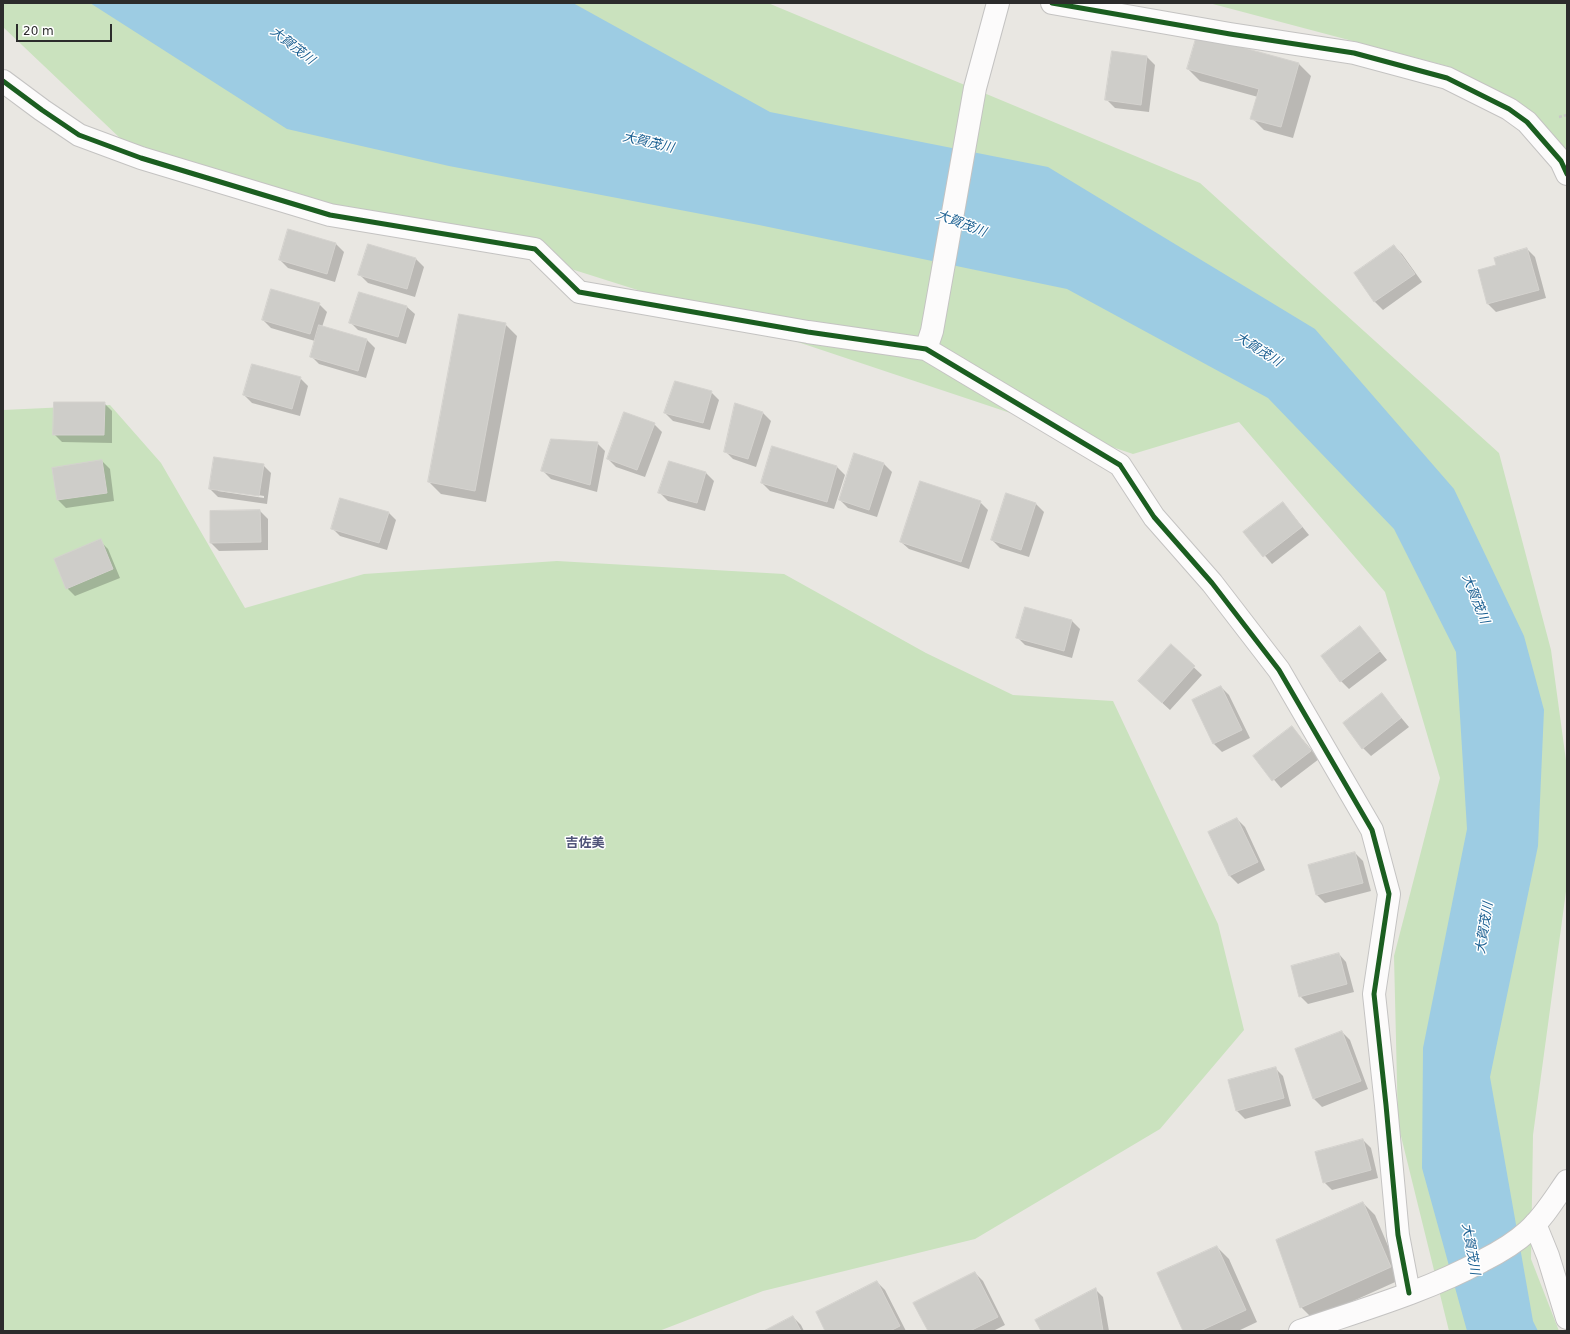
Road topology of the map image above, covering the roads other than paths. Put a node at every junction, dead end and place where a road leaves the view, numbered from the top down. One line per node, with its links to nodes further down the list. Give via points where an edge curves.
1 (998, 3): 5 (street, via 975,88)
2 (1052, 3): 4 (street, via 1354,53 1447,78 1510,109 1527,122 1561,161)
3 (3, 80): 5 (street, via 79,135 141,158 330,215 535,248 579,292 808,332)
4 (1567, 174)
5 (929, 340): 8 (street, via 1120,465 1154,517 1212,583 1279,670 1372,830 1389,894 1374,994 1398,1235)
6 (1567, 1181): 7 (street)
7 (1531, 1228): 8 (street, via 1505,1248 1459,1274); 9 (street, via 1548,1256)
8 (1417, 1290): 10 (street)
9 (1567, 1318)
10 (1300, 1331)

